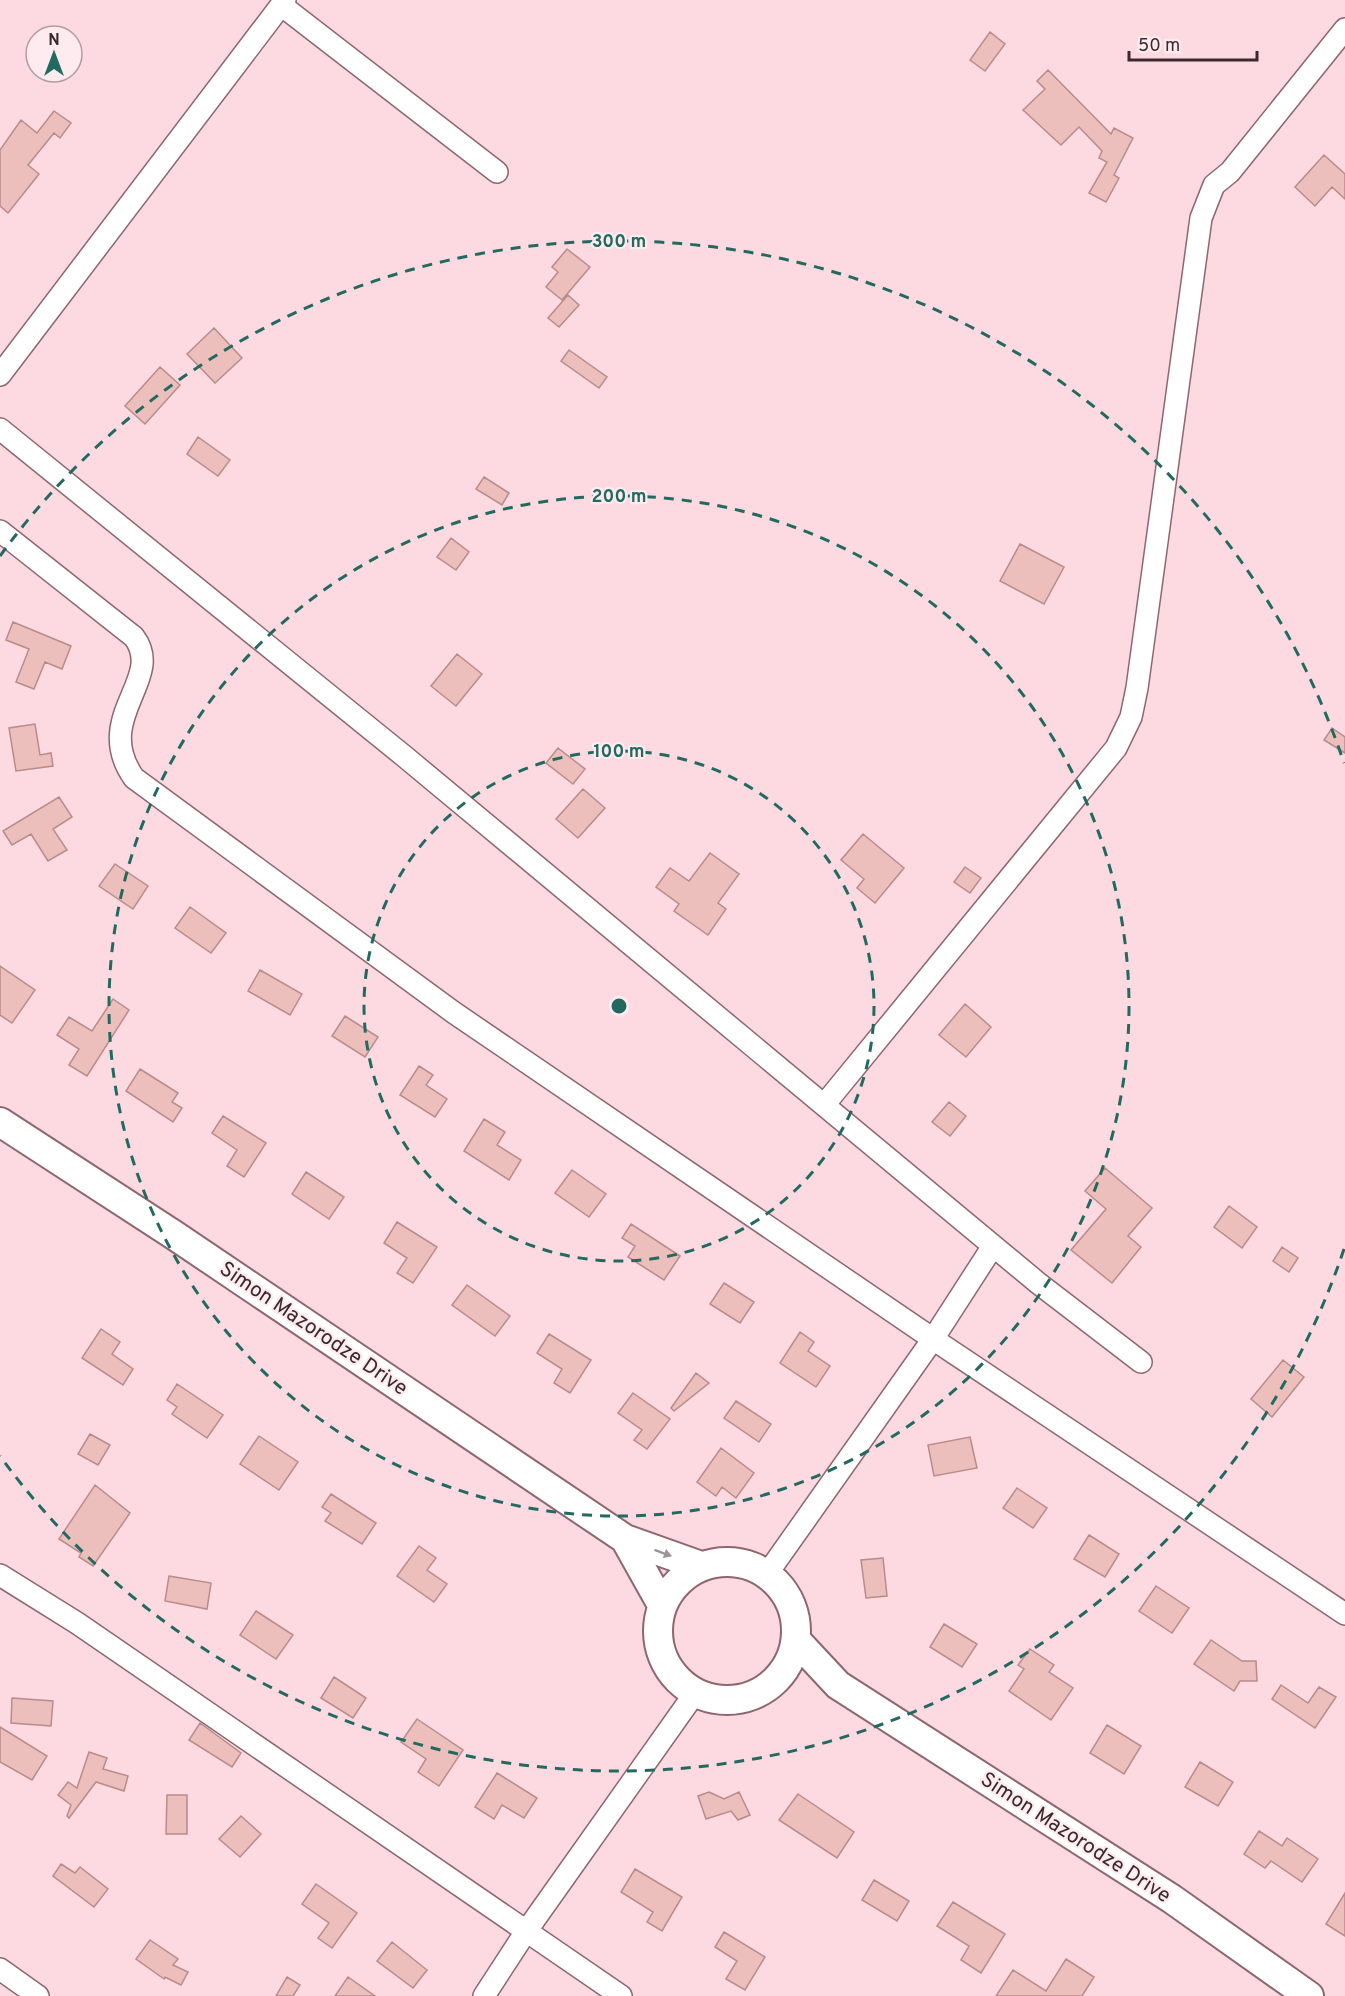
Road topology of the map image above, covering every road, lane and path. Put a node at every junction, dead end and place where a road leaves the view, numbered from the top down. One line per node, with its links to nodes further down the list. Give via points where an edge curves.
1 (283, 3): 3 (street); 4 (street)
2 (1345, 28): 7 (street, via 1230,172 1214,185 1201,218 1131,717 1116,748)
3 (497, 172)
4 (0, 375)
5 (0, 429): 7 (street, via 404,756)
6 (0, 531): 10 (street, via 134,637 143,650 144,661 120,724 124,765 134,778 453,1012)
7 (824, 1105): 9 (street)
8 (0, 1122): 12 (street, Simon Mazorodze Drive, via 174,1234)
9 (993, 1246): 10 (street); 11 (street)
10 (933, 1339): 14 (street); 17 (street)
11 (1141, 1362)
12 (625, 1539): 13 (street, Simon Mazorodze Drive, one-way to 13); 16 (street, Simon Mazorodze Drive)
13 (701, 1566): 14 (street, Simon Mazorodze Drive, via 735,1562); 16 (street, Simon Mazorodze Drive, via 671,1588)
14 (767, 1574): 18 (street, Simon Mazorodze Drive, via 784,1592 795,1614)
15 (0, 1575): 22 (street, via 77,1623)
16 (662, 1605): 21 (street, Simon Mazorodze Drive, via 657,1630 661,1655 674,1677)
17 (1345, 1614)
18 (796, 1640): 19 (street, Simon Mazorodze Drive); 20 (street, Simon Mazorodze Drive)
19 (780, 1675): 20 (street, Simon Mazorodze Drive); 21 (street, Simon Mazorodze Drive, via 750,1696 731,1700)
20 (838, 1685): 27 (street, Simon Mazorodze Drive, via 1172,1899)
21 (695, 1693): 22 (street)
22 (525, 1933): 25 (street); 26 (street)
23 (0, 1969): 24 (street)
24 (38, 1996)
25 (484, 1996)
26 (621, 1996)
27 (1309, 1996)

